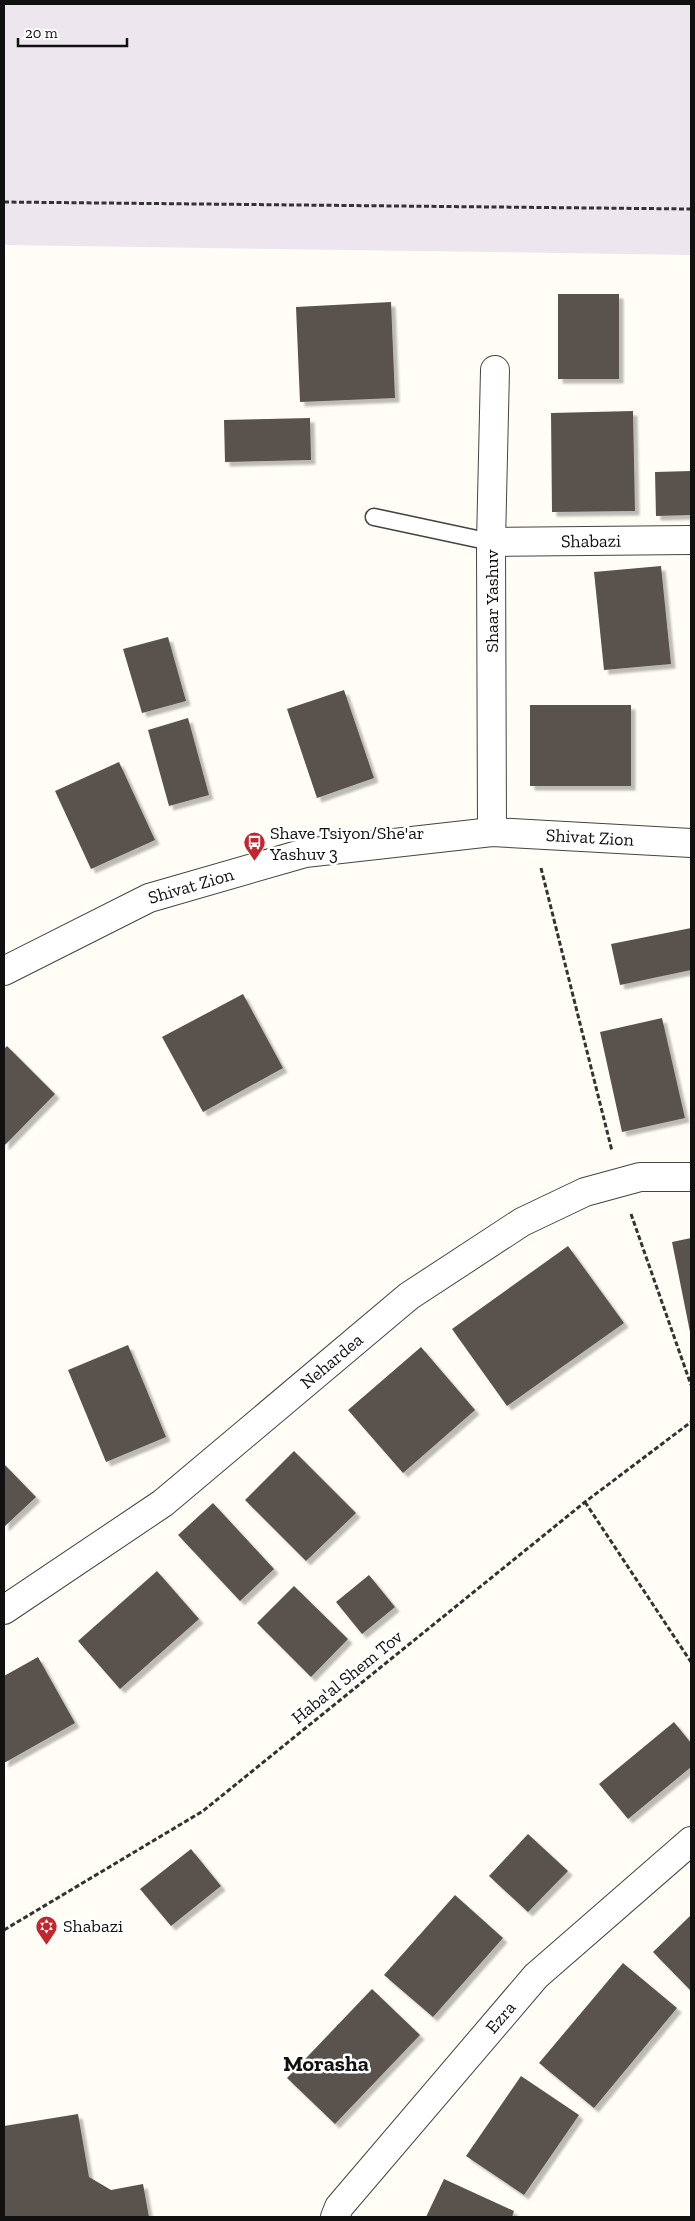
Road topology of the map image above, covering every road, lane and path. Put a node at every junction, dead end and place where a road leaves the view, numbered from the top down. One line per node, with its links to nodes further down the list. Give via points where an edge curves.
1 (4, 202): 2 (path)
2 (691, 209)
3 (495, 370): 6 (street, Shaar Yashuv)
4 (374, 516): 6 (lane)
5 (691, 540): 6 (street, Shabazi)
6 (491, 542): 7 (street, Shaar Yashuv)
7 (492, 832): 8 (street, Shivat Zion); 10 (street, Shivat Zion, via 305,853 149,898)
8 (532, 834): 9 (street, Shivat Zion); 12 (path)
9 (691, 843)
10 (4, 971)
11 (691, 1177): 12 (street, Nehardea, via 640,1177)
12 (620, 1182): 13 (path); 16 (street, Nehardea, via 585,1192 522,1222 409,1296 163,1502)
13 (691, 1385)
14 (691, 1422): 15 (path, Haba'al Shem Tov)
15 (585, 1502): 17 (path); 19 (path, Haba'al Shem Tov, via 203,1811)
16 (4, 1610)
17 (691, 1662)
18 (691, 1841): 20 (street, Ezra, via 536,1976 339,2207)
19 (4, 1930)
20 (335, 2217)

